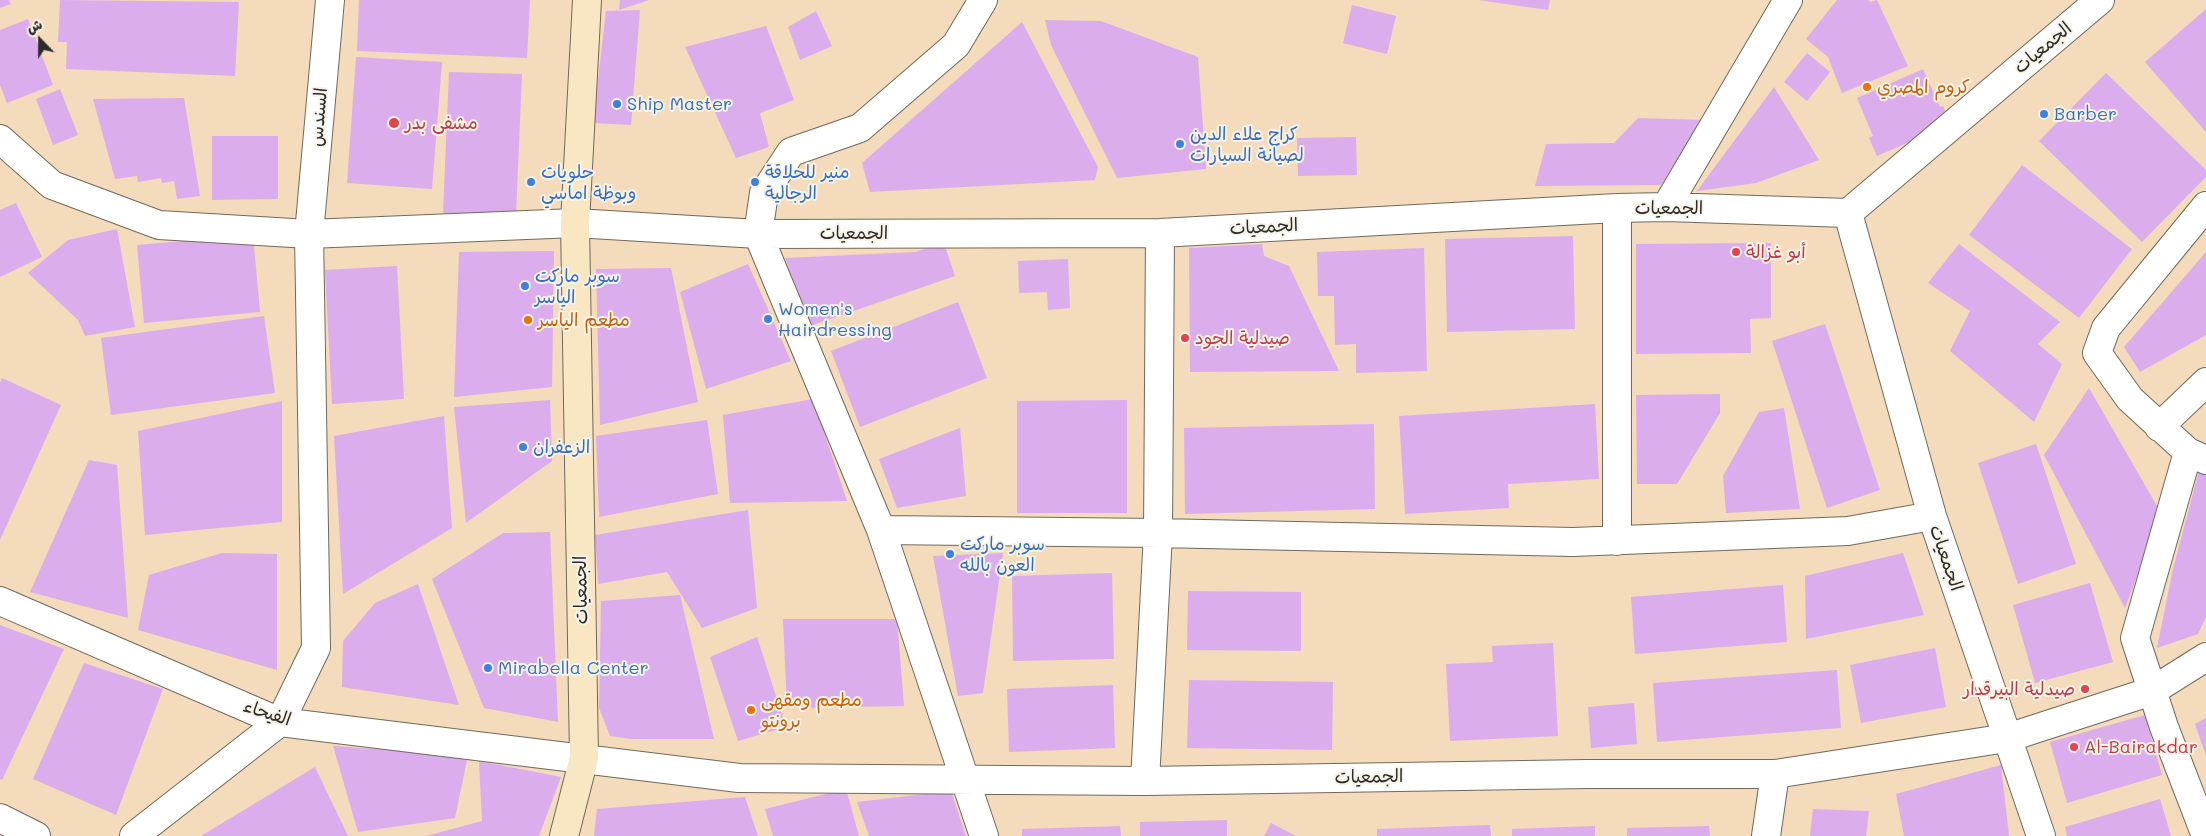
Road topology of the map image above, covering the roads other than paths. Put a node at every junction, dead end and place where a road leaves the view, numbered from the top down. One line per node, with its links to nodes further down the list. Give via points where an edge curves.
1 (330, 0): 13 (street, السندس)
2 (587, 0): 11 (main road)
3 (983, 0): 14 (street, via 956,45 860,128 791,152 764,192)
4 (1788, 0): 8 (street)
5 (2100, 0): 10 (street, الجمعيات)
6 (0, 139): 13 (street, via 52,185 159,225)
7 (2206, 206): 16 (street, via 2106,328 2097,353 2130,398)
8 (1666, 207): 9 (street, الجمعيات); 10 (street, الجمعيات)
9 (1617, 208): 12 (street, الجمعيات); 21 (street)
10 (1848, 213): 18 (street)
11 (575, 223): 13 (street); 14 (street, الجمعيات); 27 (main road, الجمعيات)
12 (1160, 233): 14 (street, الجمعيات); 20 (street)
13 (309, 234): 25 (street, السندس, via 316,648)
14 (758, 234): 19 (street)
15 (2206, 382): 16 (street)
16 (2158, 427): 17 (street)
17 (2197, 456): 24 (street, via 2135,638)
18 (1932, 516): 21 (street, الجمعيات, via 1848,531); 26 (street, الجمعيات)
19 (881, 530): 20 (street, الجمعيات); 29 (street)
20 (1158, 533): 21 (street, الجمعيات); 30 (street)
21 (1617, 541)
22 (0, 601): 25 (street, الفيحاء)
23 (2206, 657): 24 (street, الجمعيات)
24 (2152, 692): 26 (street, الجمعيات); 38 (street)
25 (280, 722): 27 (street, الفيحاء); 33 (street)
26 (2007, 738): 28 (street, الجمعيات); 37 (street)
27 (584, 758): 29 (street, الجمعيات, via 739,778); 34 (main road)
28 (1775, 774): 30 (street, الجمعيات); 36 (street)
29 (964, 778): 30 (street, الجمعيات); 35 (street)
30 (1145, 781)
31 (0, 818): 32 (street)
32 (36, 836)
33 (134, 836)
34 (564, 836)
35 (984, 836)
36 (1766, 836)
37 (2041, 836)
38 (2206, 836)

